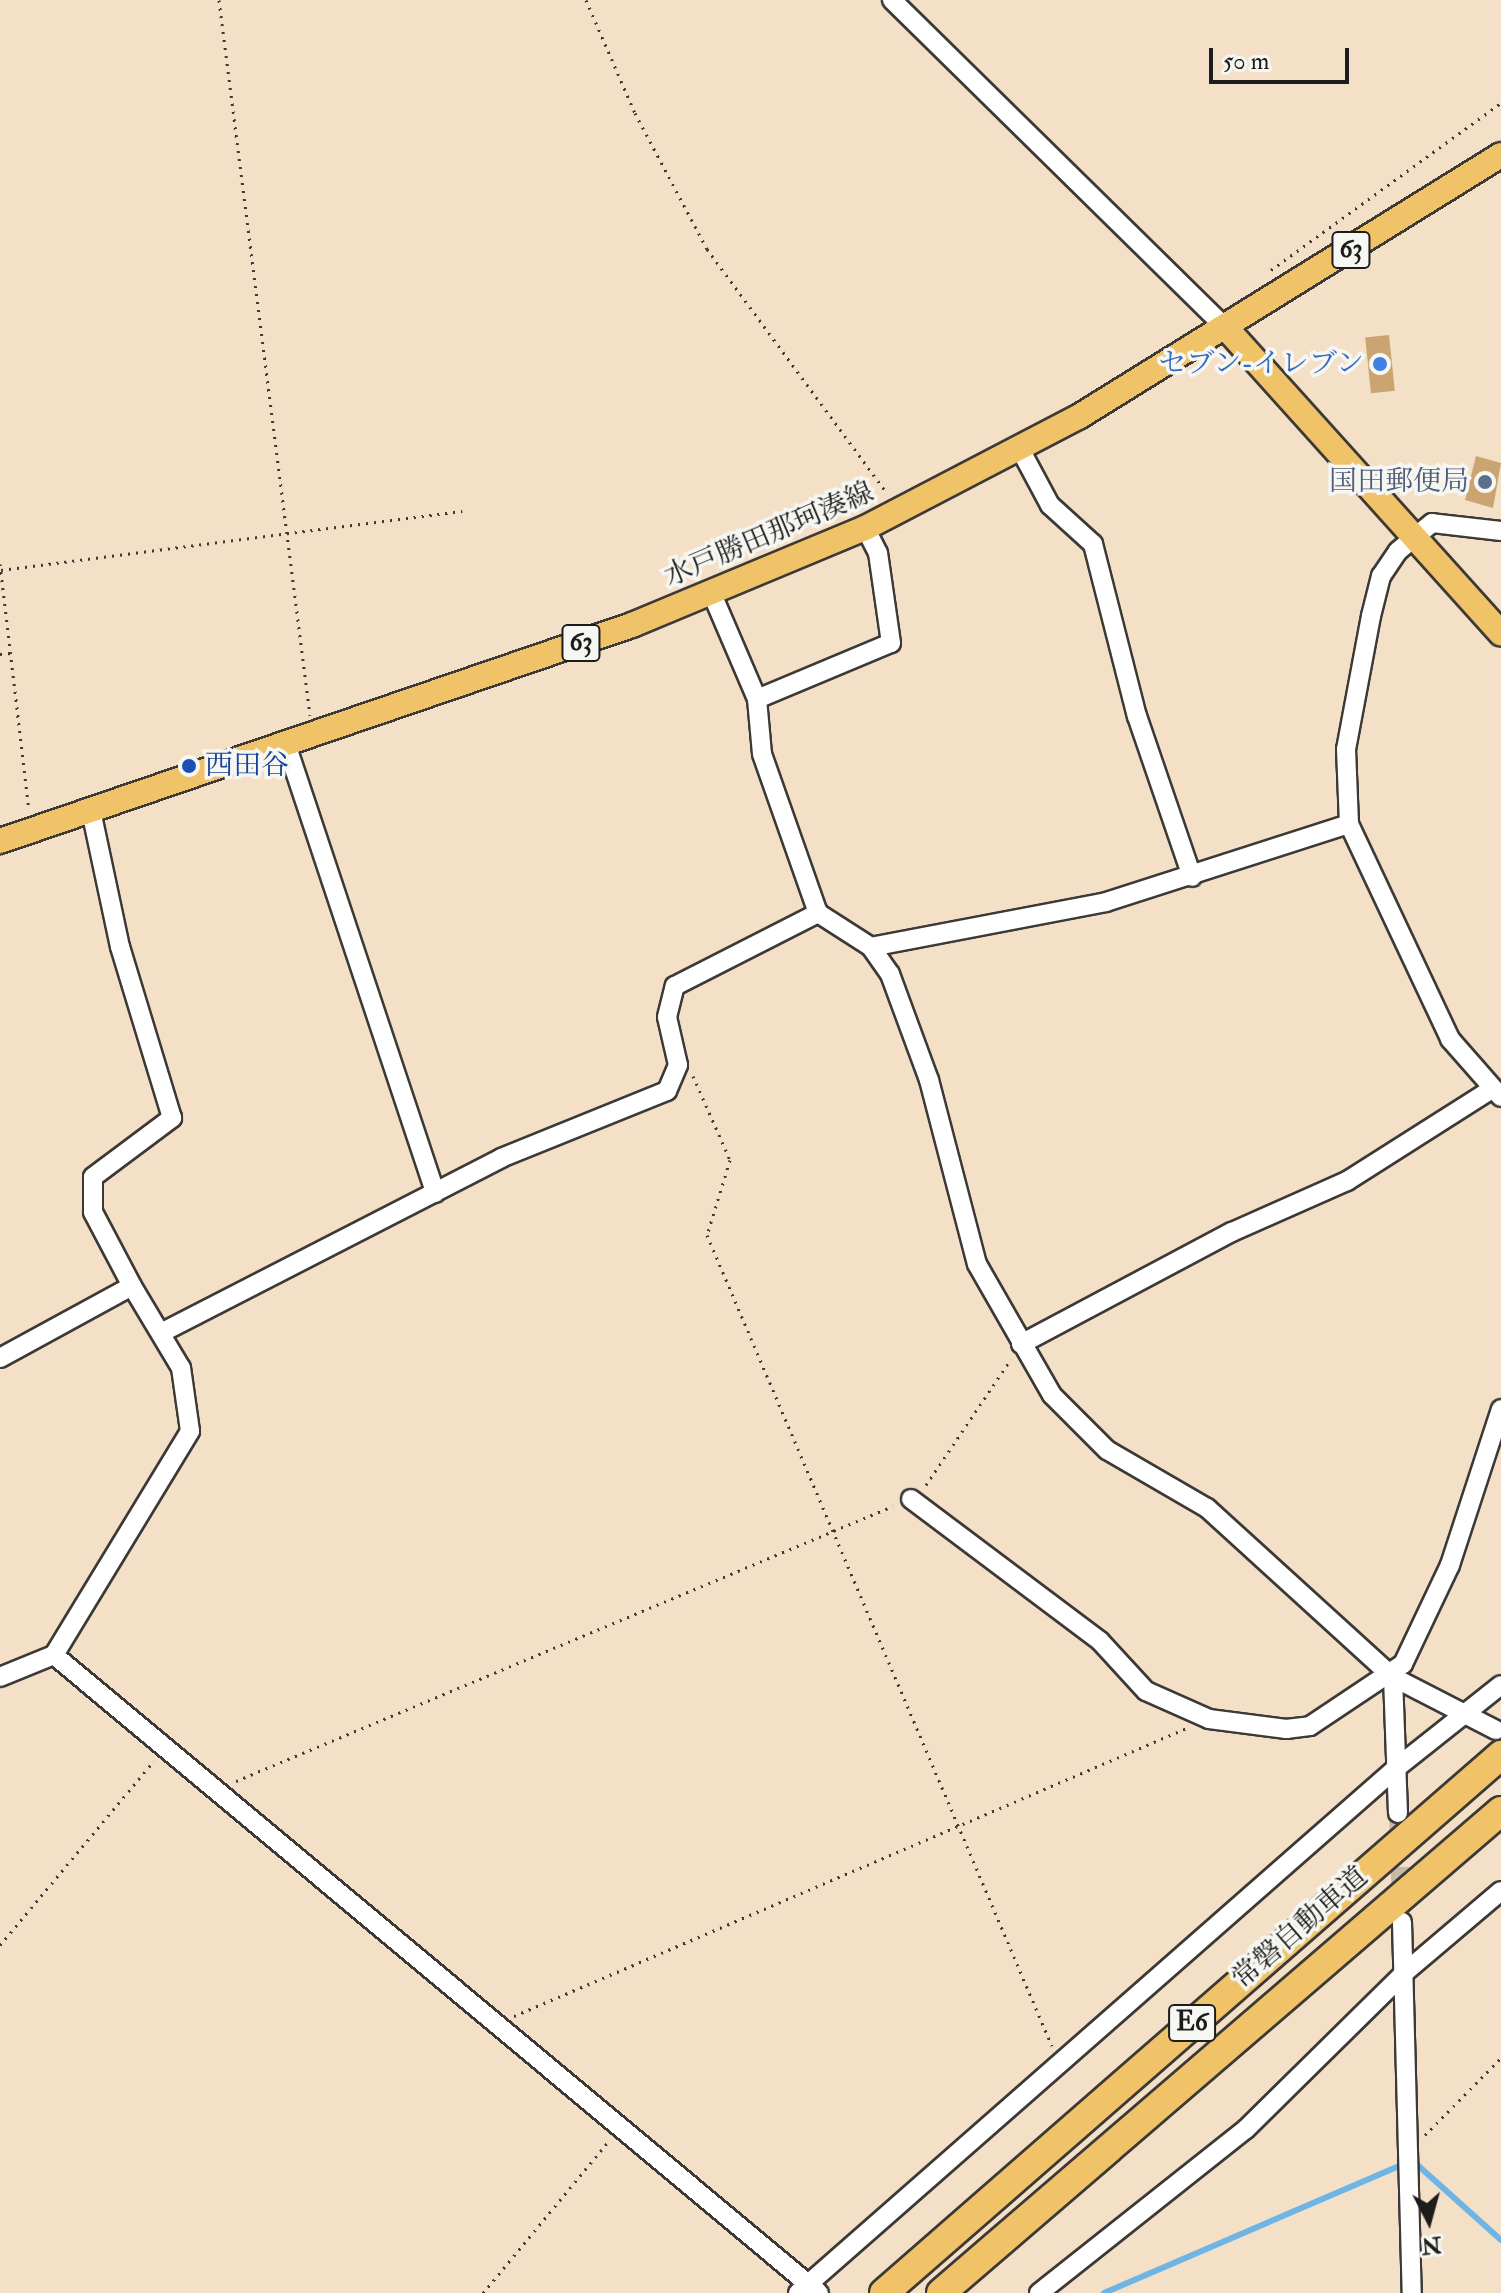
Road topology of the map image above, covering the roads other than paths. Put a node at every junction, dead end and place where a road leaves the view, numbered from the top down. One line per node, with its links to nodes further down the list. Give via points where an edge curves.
1 (892, 0): 3 (street)
2 (1501, 155): 3 (main road, 水戸勝田那珂湊線 / 63)
3 (1226, 328): 4 (main road, 水戸勝田那珂湊線 / 63); 7 (main road)
4 (1020, 449): 5 (main road, 水戸勝田那珂湊線 / 63); 15 (street, via 1050,505 1093,544 1137,716)
5 (865, 528): 8 (main road, 水戸勝田那珂湊線 / 63); 10 (street, via 878,553 891,643)
6 (1501, 531): 7 (street, via 1452,520)
7 (1413, 535): 9 (main road); 13 (street, via 1381,576 1371,616 1346,749)
8 (712, 594): 10 (street); 11 (main road, 水戸勝田那珂湊線 / 63)
9 (1501, 633)
10 (757, 699): 16 (street, via 762,754)
11 (286, 744): 12 (main road, 水戸勝田那珂湊線 / 63); 19 (street)
12 (91, 810): 14 (main road, 水戸勝田那珂湊線 / 63); 20 (street, via 120,947 172,1118 93,1177 93,1212)
13 (1349, 824): 15 (street); 18 (street, via 1450,1039)
14 (0, 841)
15 (1192, 877): 17 (street, via 1106,902)
16 (818, 913): 17 (street); 19 (street, via 675,986 667,1017 678,1065 667,1091)
17 (871, 947): 22 (street, via 890,974 929,1080 977,1264)
18 (1497, 1093): 22 (street, via 1347,1181 1232,1232)
19 (435, 1193): 21 (street)
20 (132, 1286): 21 (street); 23 (street)
21 (163, 1332): 26 (street, via 181,1368 190,1431)
22 (1021, 1344): 28 (street, via 1077,1424 1207,1508)
23 (0, 1358)
24 (1501, 1409): 28 (street, via 1450,1565)
25 (911, 1499): 28 (street, via 1100,1641 1146,1691 1209,1719 1310,1726)
26 (54, 1655): 27 (street); 38 (street, via 621,2127)
27 (0, 1677)
28 (1393, 1677): 30 (street); 32 (street)
29 (1501, 1685): 30 (street)
30 (1467, 1713): 31 (street); 32 (street)
31 (1499, 1743): 39 (highway, 常磐自動車道 / E6)
32 (1395, 1769): 34 (street); 38 (street)
33 (1501, 1811): 40 (highway, 常磐自動車道 / E6)
34 (1398, 1813)
35 (1501, 1891): 37 (street)
36 (1402, 1922): 37 (street)
37 (1403, 1974): 41 (street, via 1246,2129); 42 (street)
38 (808, 2290)
39 (884, 2293)
40 (941, 2293)
41 (1039, 2293)
42 (1412, 2293)

